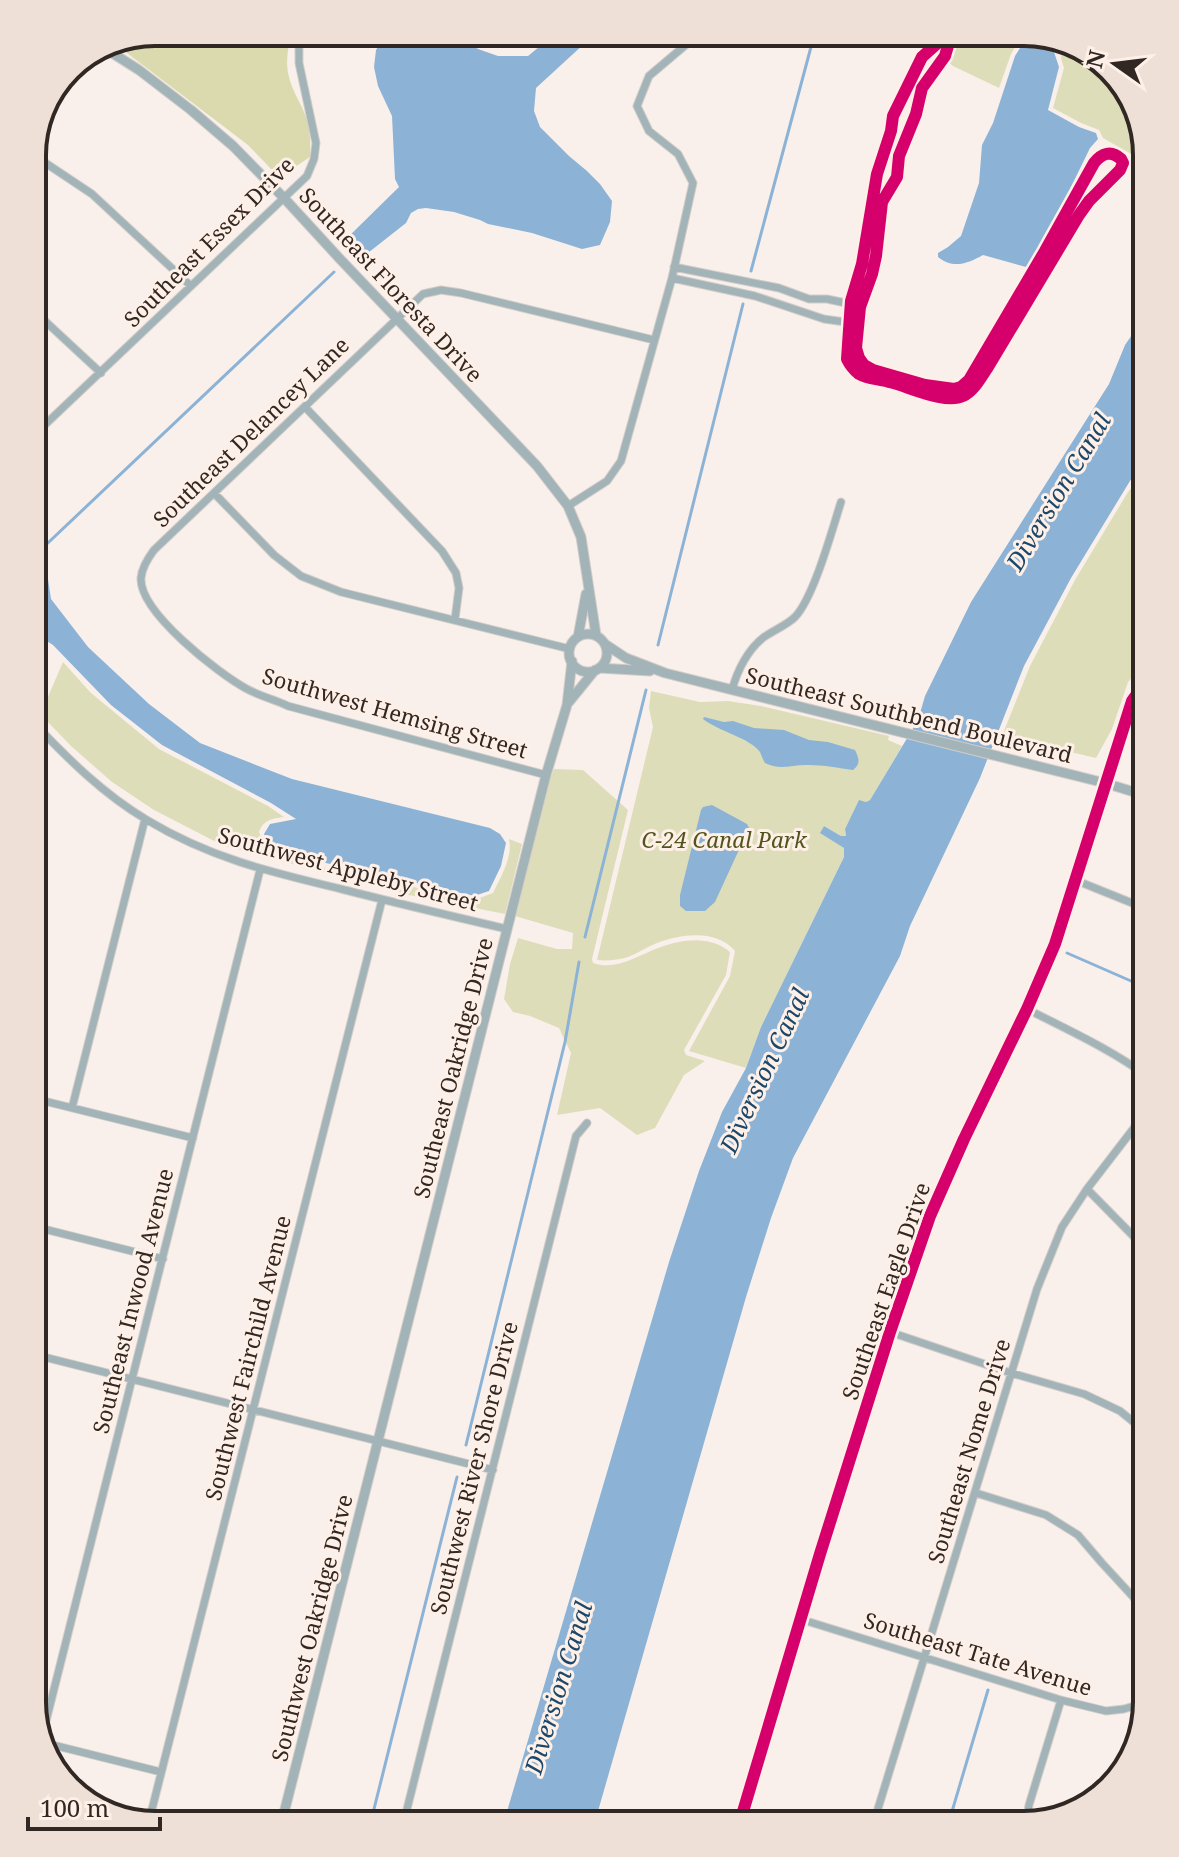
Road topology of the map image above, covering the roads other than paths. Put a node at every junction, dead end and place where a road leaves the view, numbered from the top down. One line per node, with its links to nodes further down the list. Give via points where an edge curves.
1 (299, 46): 9 (street, Southeast Essex Drive, via 316,143 307,176)
2 (684, 46): 13 (street, via 649,76 637,106 649,131 678,154 693,183)
3 (934, 46): 6 (street, via 922,57)
4 (948, 46): 7 (street, via 922,88)
5 (114, 54): 9 (street, Southeast Floresta Drive, via 191,110)
6 (892, 126): 7 (street); 10 (street, via 877,174)
7 (908, 131): 10 (street, via 897,177)
8 (46, 163): 16 (street, via 92,194)
9 (284, 198): 16 (street, Southeast Essex Drive); 22 (street, Southeast Floresta Drive)
10 (876, 210): 20 (street); 21 (street, via 876,256)
11 (1061, 222): 12 (street); 12 (street, via 1094,163 1105,154 1116,154 1123,163 1120,170 1089,201); 18 (street)
12 (1071, 229): 19 (street)
13 (674, 267): 14 (street); 15 (street)
14 (717, 275): 17 (street); 20 (street)
15 (672, 278): 17 (street); 25 (street)
16 (191, 286): 26 (street, Southeast Essex Drive)
17 (714, 287): 24 (street)
18 (1021, 292): 19 (street); 27 (street)
19 (1029, 298): 27 (street, via 988,367)
20 (851, 304): 21 (street); 24 (street)
21 (860, 307): 24 (street)
22 (398, 317): 25 (street, Southeast Delancey Lane, via 423,294 441,290); 28 (street, Southeast Delancey Lane); 32 (street, Southeast Floresta Drive)
23 (46, 322): 26 (street)
24 (853, 324): 27 (street, via 847,359 861,376 954,398 964,396)
25 (654, 340): 32 (street, via 621,461 607,481)
26 (101, 373): 29 (street, Southeast Essex Drive)
27 (970, 385)
28 (305, 407): 30 (street, Southeast Delancey Lane); 35 (street, via 442,551 459,588)
29 (46, 424)
30 (214, 493): 33 (street, Southeast Delancey Lane, via 154,550); 35 (street, via 301,576 341,592)
31 (841, 502): 43 (street, via 807,600 794,618 751,650)
32 (568, 506): 34 (street, Southeast Floresta Drive, via 581,537)
33 (141, 580): 47 (street, Southwest Hemsing Street, via 145,597 167,624 219,671 248,689 288,706)
34 (587, 587): 36 (street, Southeast Floresta Drive); 37 (street, Southeast Floresta Drive)
35 (455, 619): 39 (street)
36 (596, 635): 37 (street); 38 (street)
37 (578, 637): 39 (street)
38 (605, 644): 41 (street, via 607,654); 42 (street, Southeast Southbend Boulevard)
39 (570, 649): 40 (street)
40 (572, 661): 41 (street, via 584,671); 45 (street, Southeast Oakridge Drive)
41 (597, 669): 42 (street, Southeast Southbend Boulevard); 45 (street, Southeast Oakridge Drive)
42 (661, 672): 43 (street, Southeast Southbend Boulevard)
43 (732, 690): 48 (street, Southeast Southbend Boulevard)
44 (1133, 700): 48 (street, Southeast Eagle Drive)
45 (567, 705): 47 (street, Southeast Oakridge Drive)
46 (46, 736): 50 (street, Southwest Appleby Street, via 110,796)
47 (546, 775): 55 (street, Southeast Oakridge Drive)
48 (1105, 783): 49 (street, Southeast Southbend Boulevard); 52 (street, Southeast Eagle Drive)
49 (1133, 792)
50 (145, 819): 51 (street, Southwest Appleby Street, via 206,851); 59 (street)
51 (260, 870): 53 (street, Southwest Appleby Street); 62 (street, Southeast Inwood Avenue)
52 (1075, 880): 54 (street); 56 (street, Southeast Eagle Drive)
53 (382, 900): 55 (street, Southwest Appleby Street); 71 (street, Southwest Fairchild Avenue)
54 (1133, 903)
55 (507, 929): 73 (street, Southeast Oakridge Drive)
56 (1027, 1009): 57 (street); 67 (street, Southeast Eagle Drive, via 930,1216)
57 (1133, 1067)
58 (46, 1102): 59 (street)
59 (72, 1108): 62 (street)
60 (587, 1123): 74 (street, Southwest River Shore Drive, via 576,1136)
61 (1133, 1129): 63 (street, Southeast Nome Drive)
62 (193, 1138): 66 (street, Southeast Inwood Avenue)
63 (1087, 1189): 65 (street); 69 (street, Southeast Nome Drive, via 1062,1227)
64 (46, 1230): 66 (street)
65 (1133, 1236)
66 (163, 1259): 70 (street, Southeast Inwood Avenue)
67 (890, 1332): 69 (street); 77 (street, Southeast Eagle Drive)
68 (46, 1358): 70 (street)
69 (1011, 1373): 72 (street, via 1084,1394); 75 (street, Southeast Nome Drive)
70 (132, 1379): 71 (street); 81 (street, Southeast Inwood Avenue)
71 (253, 1410): 73 (street); 83 (street, Southwest Fairchild Avenue)
72 (1133, 1422)
73 (378, 1441): 74 (street); 85 (street, Southwest Oakridge Drive)
74 (493, 1470): 86 (street, Southwest River Shore Drive)
75 (976, 1493): 76 (street, via 1046,1515 1078,1535); 78 (street, Southeast Nome Drive)
76 (1133, 1596)
77 (800, 1619): 78 (street, Southeast Tate Avenue); 87 (street, Southeast Eagle Drive)
78 (925, 1657): 79 (street, Southeast Tate Avenue); 88 (street, Southeast Nome Drive)
79 (1061, 1700): 80 (street, Southeast Tate Avenue, via 1106,1711); 89 (street)
80 (1133, 1706)
81 (47, 1716)
82 (55, 1745): 83 (street)
83 (161, 1772): 84 (street, Southwest Fairchild Avenue)
84 (151, 1811)
85 (285, 1811)
86 (407, 1811)
87 (743, 1811)
88 (877, 1811)
89 (1028, 1811)

